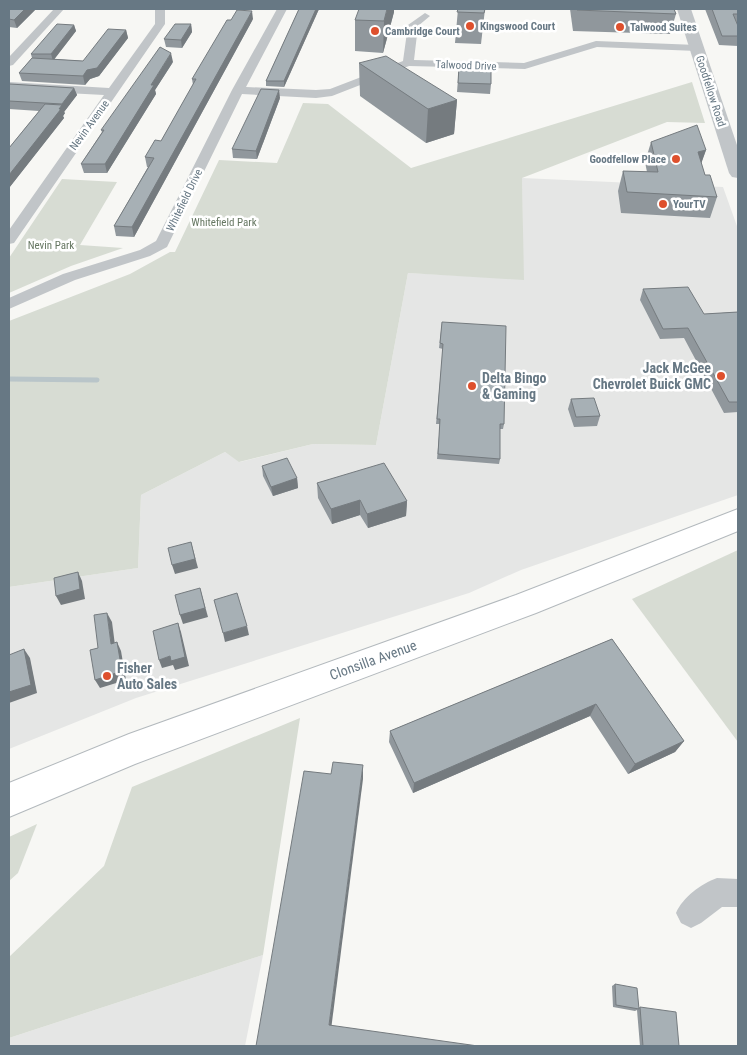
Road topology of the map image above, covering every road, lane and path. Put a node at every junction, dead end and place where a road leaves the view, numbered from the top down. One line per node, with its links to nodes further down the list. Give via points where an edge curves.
1 (60, 9): 7 (street)
2 (160, 9): 11 (street, Nevin Avenue, via 160,24)
3 (282, 9): 10 (street, Whitefield Drive)
4 (684, 9): 6 (street, Goodfellow Road)
5 (425, 16): 8 (street, via 413,25)
6 (697, 48): 8 (street, Talwood Drive, via 596,44 524,66); 12 (street, Goodfellow Road)
7 (9, 62)
8 (408, 63): 10 (street, Talwood Drive, via 332,92)
9 (9, 86): 11 (street)
10 (238, 90): 14 (street, Whitefield Drive, via 162,244 145,253 69,277)
11 (113, 92): 13 (street, Nevin Avenue)
12 (738, 173)
13 (9, 240)
14 (9, 304)
15 (738, 520): 16 (main road, Clonsilla Avenue, via 517,607 129,750)
16 (9, 800)
17 (738, 893): 18 (street, via 717,892)
18 (691, 913)

